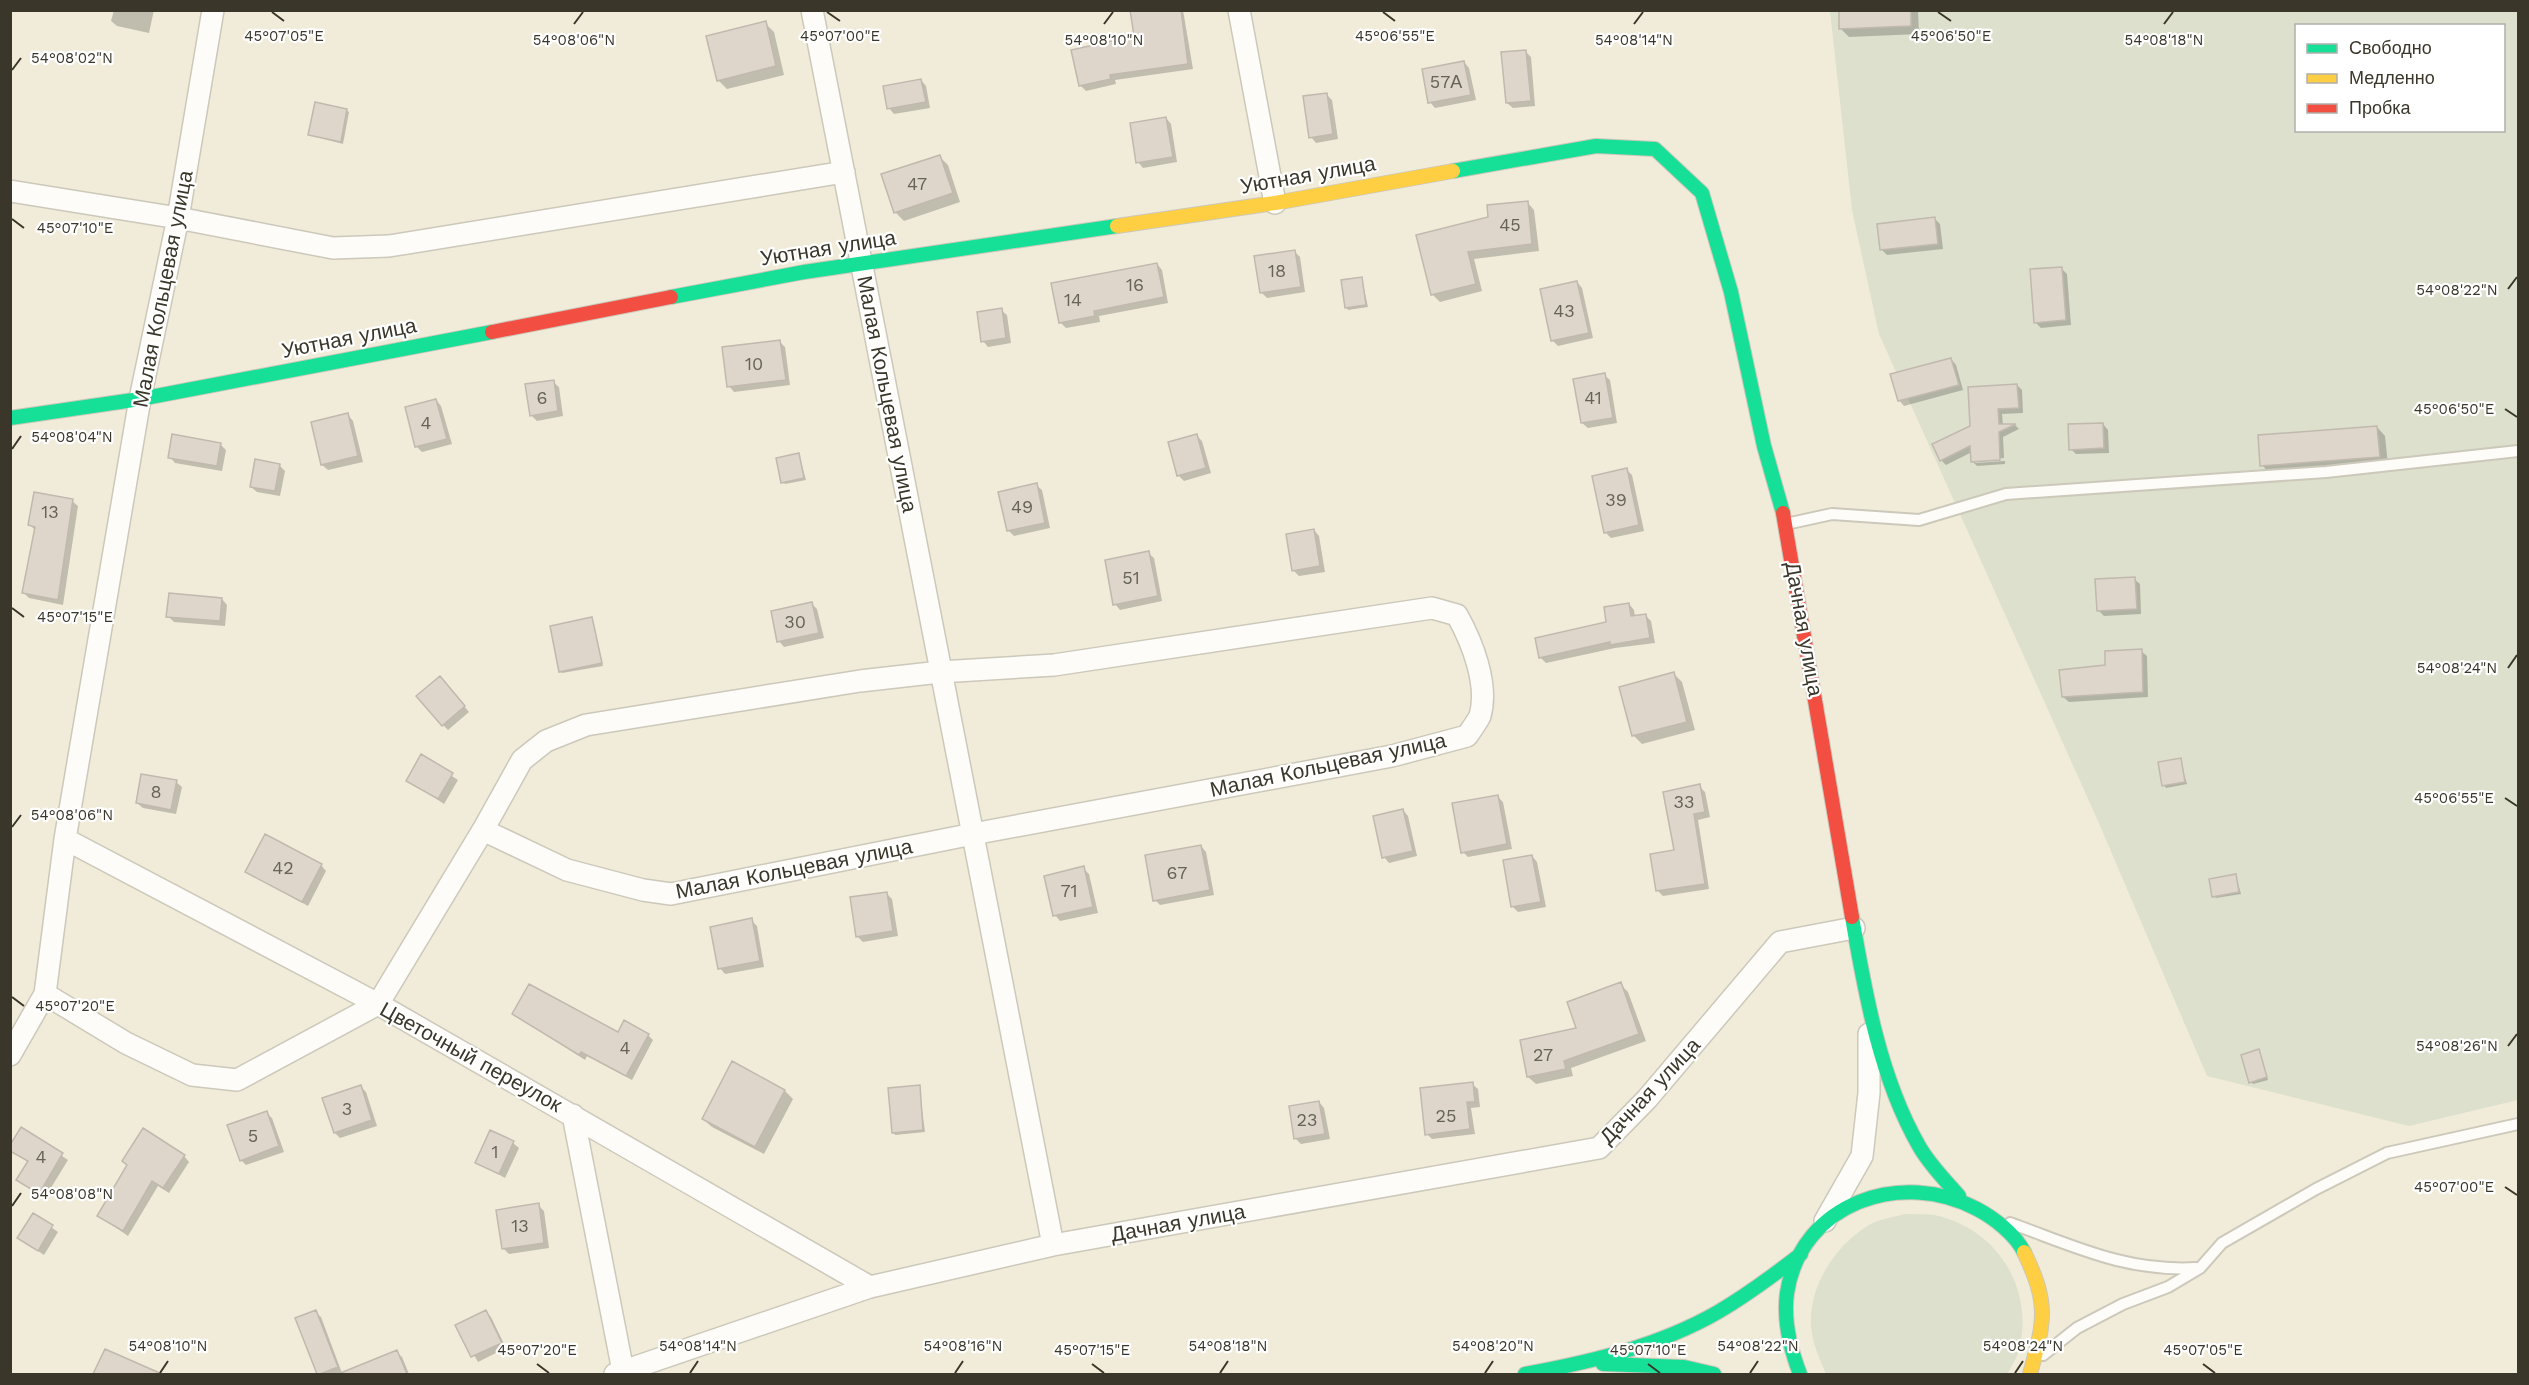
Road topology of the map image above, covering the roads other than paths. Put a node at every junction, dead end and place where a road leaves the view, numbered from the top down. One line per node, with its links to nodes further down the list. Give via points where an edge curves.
1 (213, 10): 8 (street, Малая Кольцевая улица)
2 (812, 10): 5 (street, Малая Кольцевая улица)
3 (1239, 10): 7 (street)
4 (1655, 149): 7 (street, Уютная улица, via 1596,146); 13 (street, Дачная улица, via 1702,193 1731,292 1764,446)
5 (844, 172): 8 (street, via 389,246 333,248); 9 (street, Малая Кольцевая улица)
6 (10, 191): 8 (street)
7 (1275, 203): 9 (street, Уютная улица)
8 (178, 218): 10 (street, Малая Кольцевая улица)
9 (863, 263): 10 (street, Уютная улица); 14 (street, Малая Кольцевая улица)
10 (141, 399): 11 (street, Уютная улица); 17 (street, Малая Кольцевая улица)
11 (10, 418)
12 (2518, 451): 13 (lane, via 2326,472 2006,494 1918,520 1832,514)
13 (1786, 524): 18 (street, Дачная улица)
14 (940, 672): 15 (street, Малая Кольцевая улица, via 586,725 546,741 522,759); 16 (street, Малая Кольцевая улица); 16 (street, Малая Кольцевая улица, via 1054,665 1432,608 1457,615 1470,638 1482,690 1480,716 1467,736 1446,742 1392,756)
15 (483, 830): 16 (street, Малая Кольцевая улица, via 567,870 671,894); 21 (street, Малая Кольцевая улица)
16 (973, 834): 28 (street, Малая Кольцевая улица)
17 (65, 839): 19 (street, Малая Кольцевая улица); 21 (street, Цветочный переулок)
18 (1854, 928): 20 (street); 28 (street, Дачная улица, via 1780,942 1647,1099 1599,1148)
19 (45, 994): 21 (street, via 126,1043 192,1076 237,1080); 22 (street, Малая Кольцевая улица)
20 (1869, 994): 25 (street, via 1895,1091 1920,1147); 27 (street, via 1869,1093 1862,1156)
21 (378, 1004): 23 (street, Цветочный переулок)
22 (10, 1054)
23 (573, 1114): 31 (street, Цветочный переулок); 34 (street)
24 (2518, 1124): 30 (lane, via 2387,1153 2222,1243)
25 (1959, 1197): 26 (street); 27 (street, via 1924,1189 1890,1190 1857,1200)
26 (1992, 1216): 30 (lane, via 2121,1263 2163,1270); 32 (street, via 2024,1250 2041,1285 2045,1320)
27 (1825, 1221): 29 (street)
28 (1053, 1245): 31 (street, Дачная улица)
29 (1801, 1254): 33 (street, via 1740,1299 1683,1329); 37 (street, via 1788,1287 1784,1321)
30 (2200, 1268): 32 (lane, via 2078,1328)
31 (870, 1287): 34 (street, Дачная улица)
32 (2038, 1359): 38 (street)
33 (1585, 1364): 35 (street); 36 (street, via 1684,1367)
34 (619, 1373)
35 (1525, 1374)
36 (1714, 1374)
37 (1800, 1374)
38 (2030, 1374)

